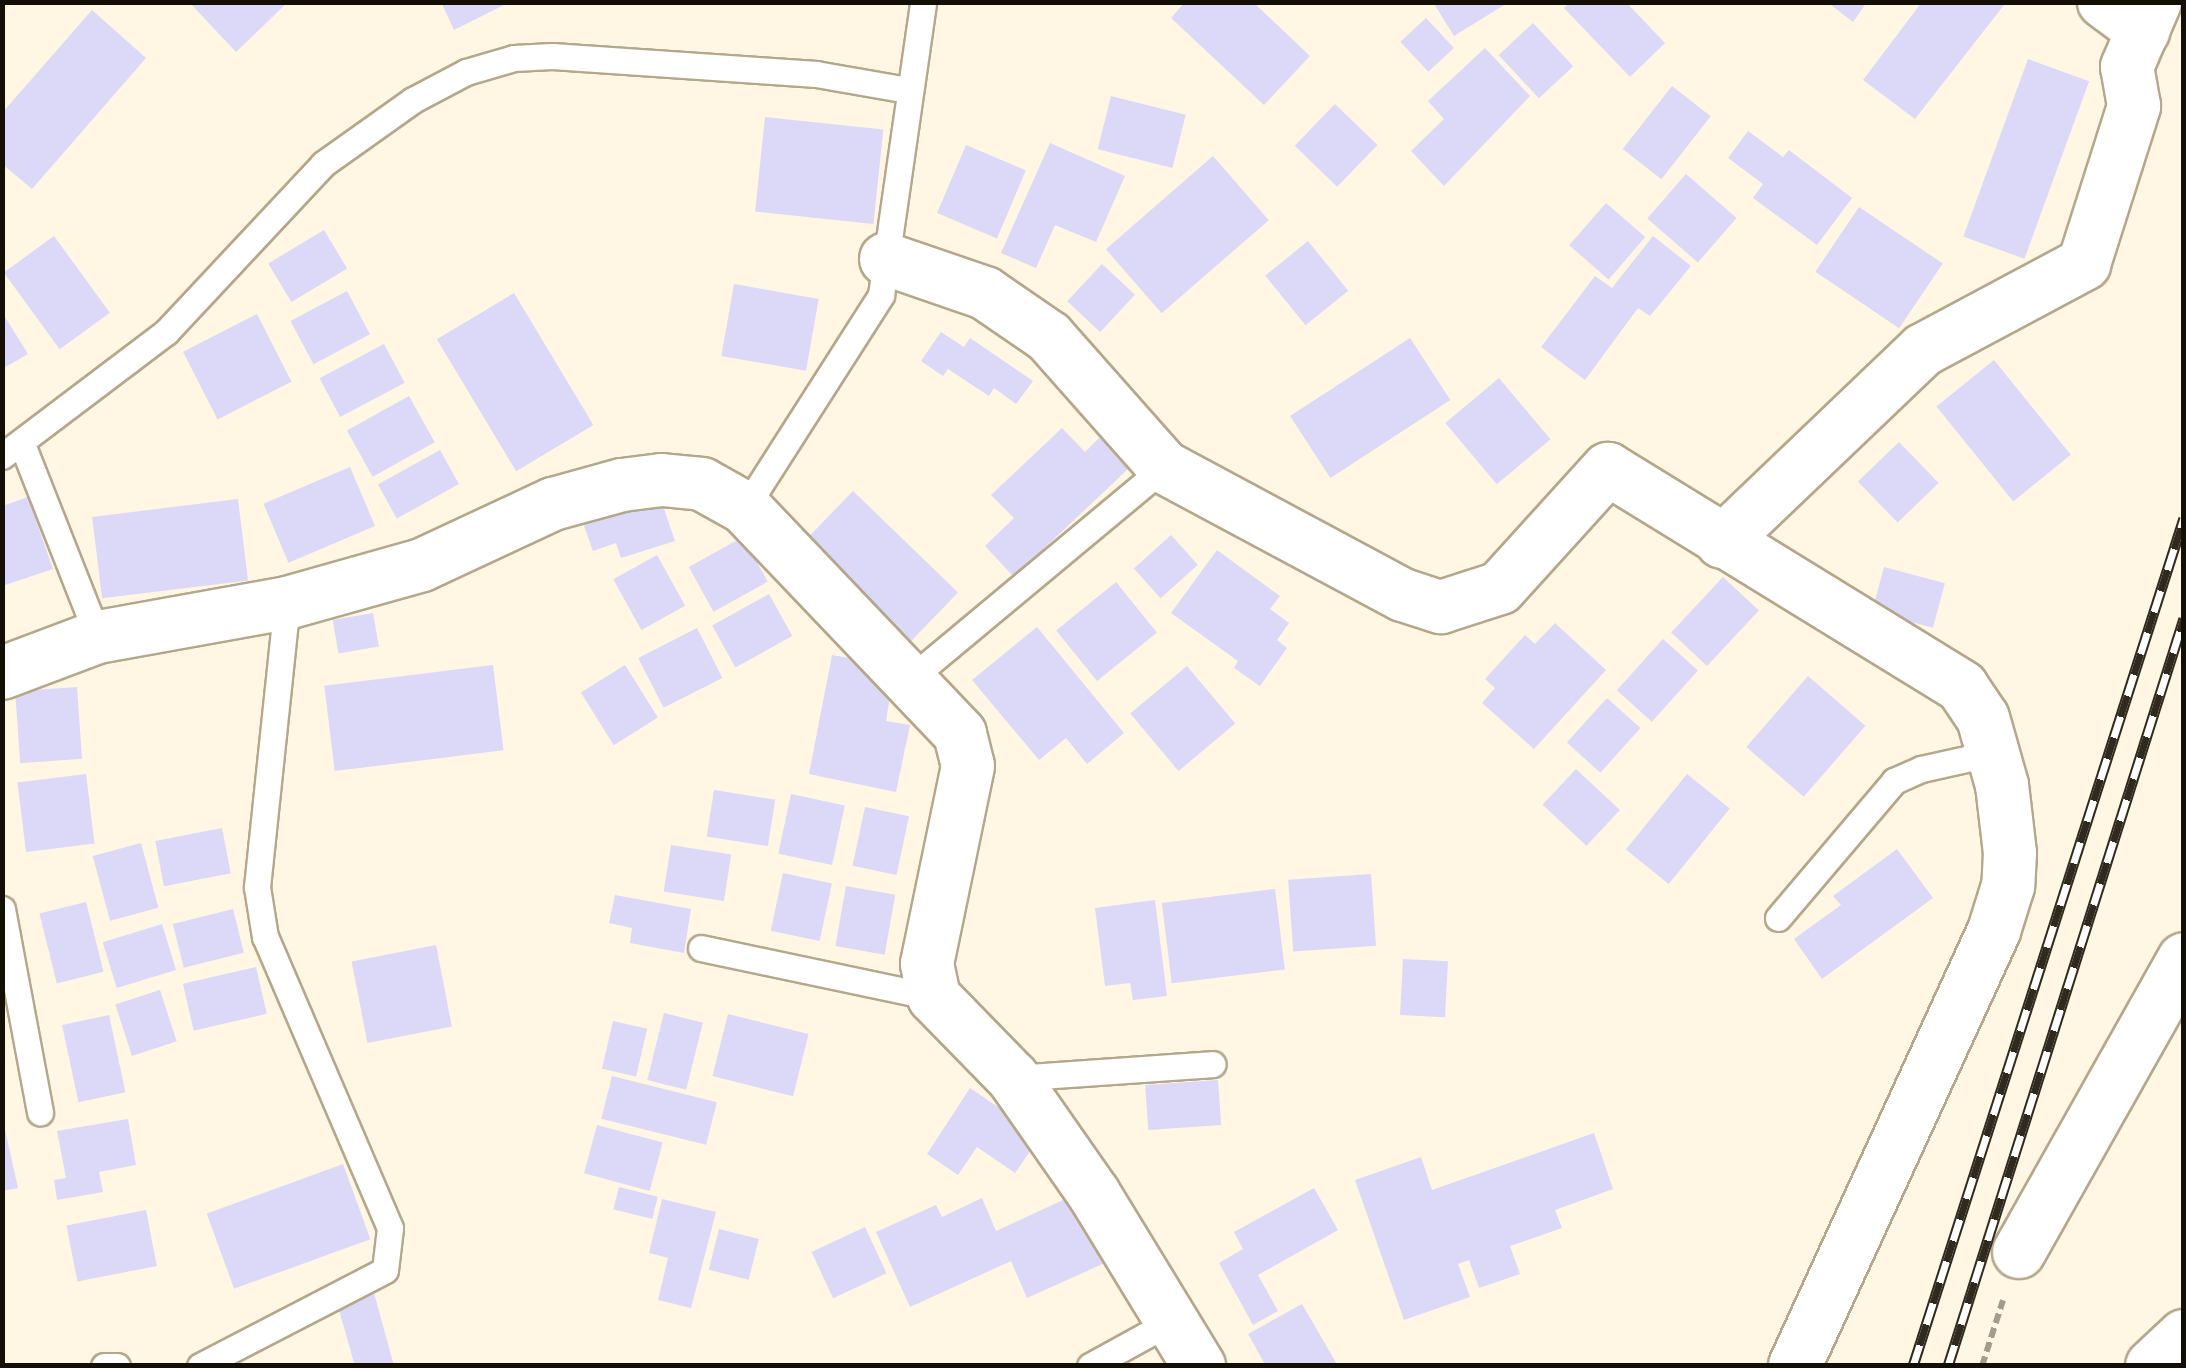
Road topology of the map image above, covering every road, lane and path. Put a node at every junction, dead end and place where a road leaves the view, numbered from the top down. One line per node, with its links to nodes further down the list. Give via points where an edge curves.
1 (923, 2): 3 (lane)
2 (2134, 12): 8 (street, via 2127,67 2134,106 2084,264 1923,350)
3 (908, 90): 4 (lane); 5 (lane, via 816,74 552,56 466,72 413,100 323,164 166,332)
4 (886, 259): 6 (street, via 985,293 1048,337); 7 (lane, via 881,294)
5 (12, 450): 10 (lane)
6 (1164, 467): 8 (street, via 1403,595 1441,607 1500,588 1608,470); 12 (lane)
7 (745, 508): 9 (street, via 702,484 622,485 553,504 422,565); 12 (street)
8 (1722, 542): 13 (street, via 1962,687 1983,718)
9 (287, 603): 10 (street); 27 (lane, via 258,887 265,937 390,1228 385,1270)
10 (98, 637): 11 (street)
11 (2, 673)
12 (910, 679): 18 (street, via 960,734 968,766 927,964)
13 (1992, 753): 15 (lane, via 1894,780); 30 (street, via 2010,853 1994,931)
14 (2, 910): 21 (lane)
15 (1778, 918)
16 (700, 948): 18 (lane)
17 (2184, 959): 22 (street)
18 (934, 997): 20 (street)
19 (1213, 1064): 20 (lane)
20 (1013, 1078): 23 (street)
21 (40, 1112)
22 (2019, 1252): 31 (path)
23 (1172, 1321): 28 (lane); 29 (street)
24 (2184, 1336): 32 (street)
25 (104, 1366): 26 (lane)
26 (117, 1366)
27 (200, 1366)
28 (1090, 1366)
29 (1199, 1366)
30 (1796, 1366)
31 (1982, 1366)
32 (2152, 1366)

